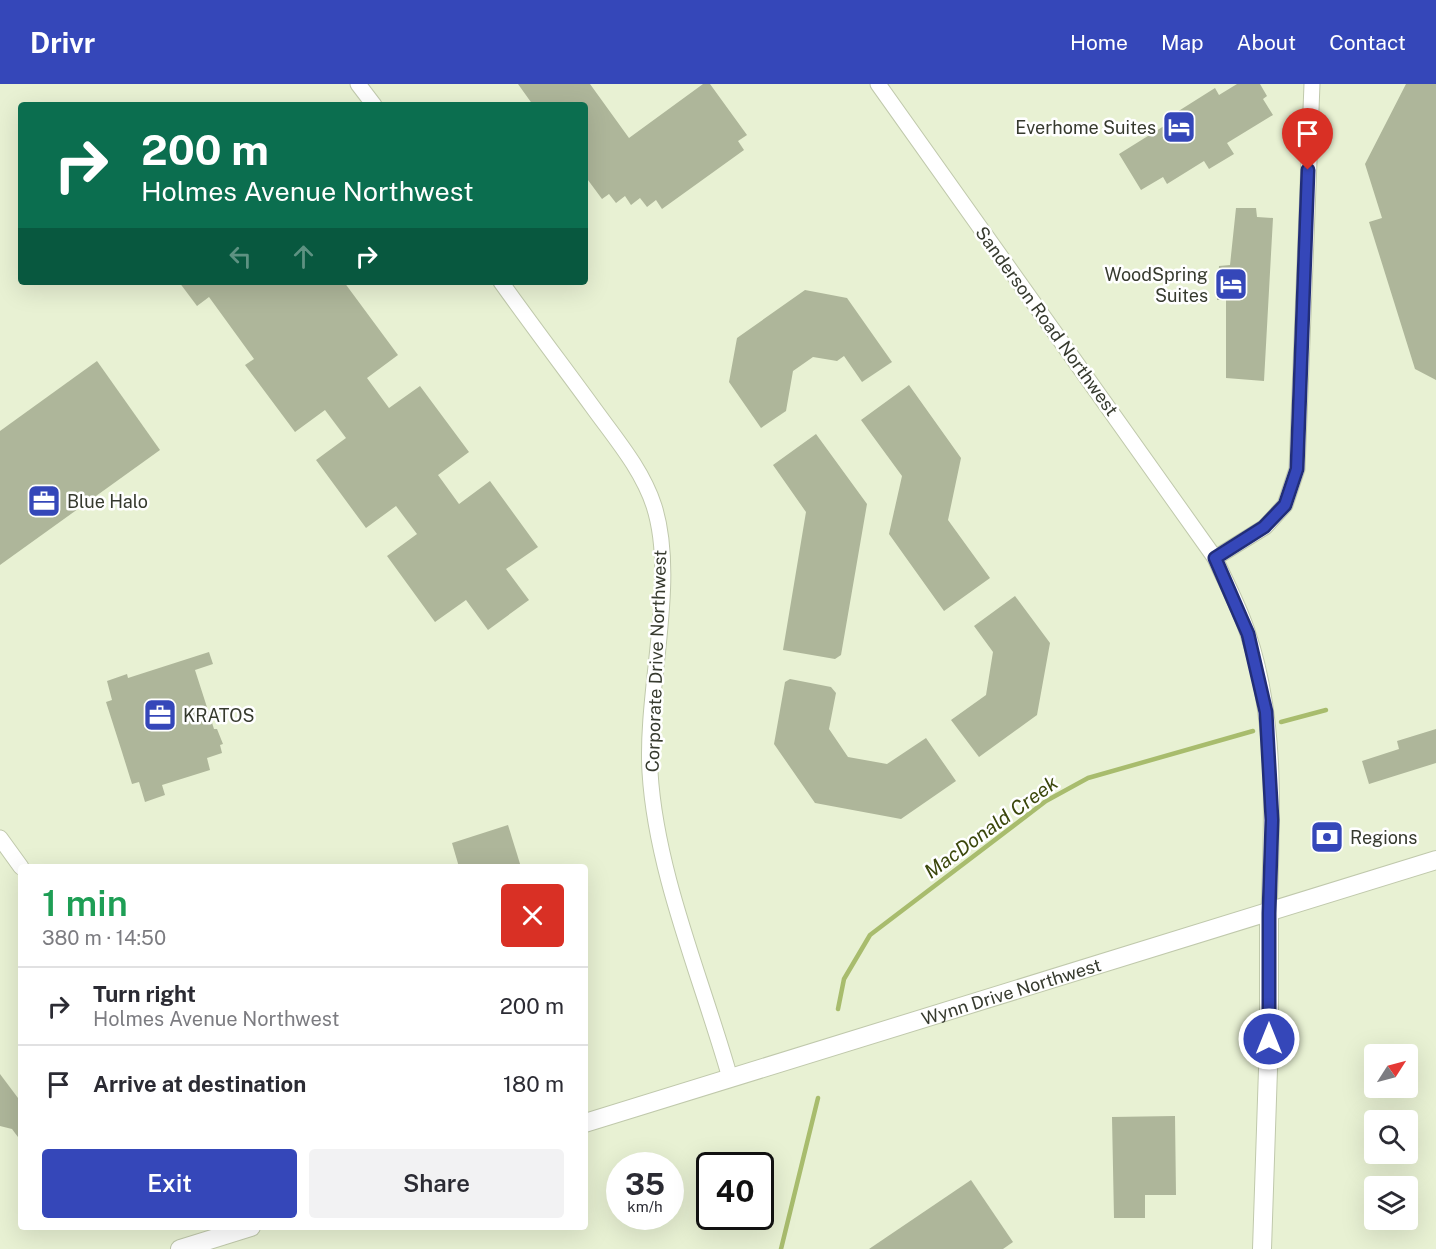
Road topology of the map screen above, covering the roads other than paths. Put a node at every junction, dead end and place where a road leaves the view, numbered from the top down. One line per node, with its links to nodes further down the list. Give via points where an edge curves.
1 (358, 84): 4 (street)
2 (878, 84): 6 (street, Sanderson Road Northwest)
3 (1312, 84): 6 (street, via 1297,469 1285,505 1264,527)
4 (372, 102)
5 (503, 285): 11 (street, Corporate Drive Northwest, via 632,463 654,507 660,530 662,573 649,744 652,801 662,855)
6 (1215, 558): 10 (street, Sanderson Road Northwest, via 1248,634 1266,712 1272,820)
7 (0, 838): 9 (street)
8 (1436, 860): 10 (street, Wynn Drive Northwest)
9 (19, 864)
10 (1269, 913): 11 (street, Wynn Drive Northwest); 15 (street)
11 (730, 1078): 12 (street, Wynn Drive Northwest)
12 (588, 1122)
13 (241, 1230): 14 (street)
14 (180, 1249)
15 (1262, 1249)

